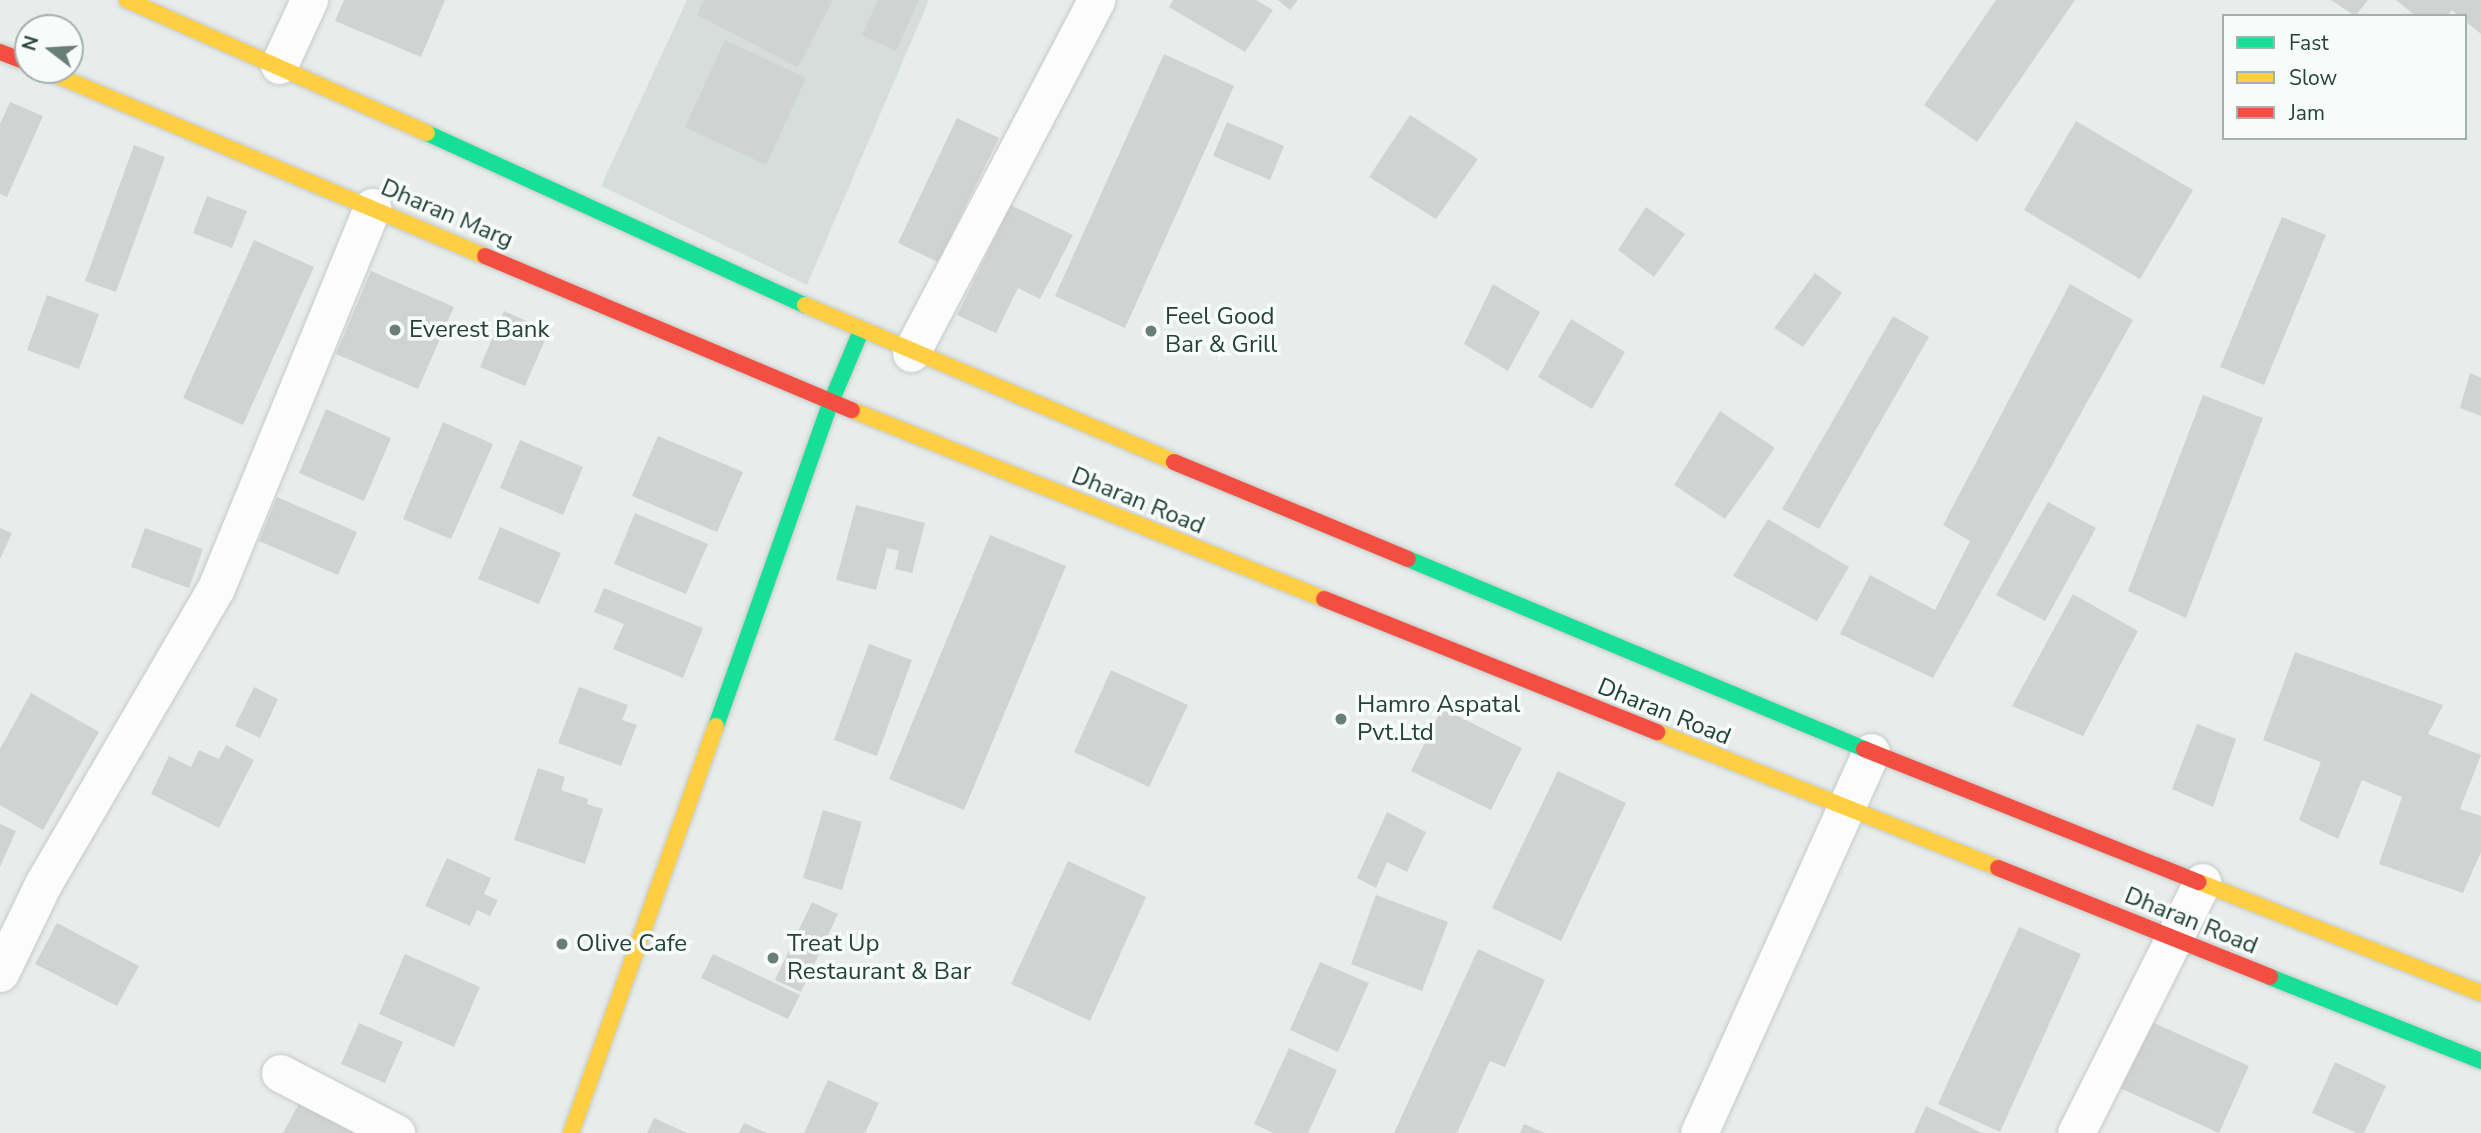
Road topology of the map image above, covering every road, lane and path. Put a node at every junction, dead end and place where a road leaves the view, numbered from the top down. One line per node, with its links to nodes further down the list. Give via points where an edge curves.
1 (127, 0): 4 (main road)
2 (309, 0): 4 (street)
3 (1096, 0): 8 (street)
4 (279, 65): 7 (main road)
5 (78, 84): 6 (main road, Dharan Marg)
6 (372, 206): 9 (main road, Dharan Marg); 14 (street, via 216,588 43,884)
7 (861, 331): 8 (main road, Dharan Road); 9 (main road)
8 (911, 353): 10 (main road, Dharan Road)
9 (831, 402): 11 (main road, Dharan Road); 19 (main road)
10 (1871, 752): 11 (street); 12 (main road, Dharan Road)
11 (1845, 810): 13 (main road, Dharan Road); 20 (street)
12 (2202, 882): 13 (street); 15 (main road, Dharan Road)
13 (2174, 939): 16 (main road, Dharan Road); 21 (street)
14 (0, 973)
15 (2481, 993)
16 (2481, 1061)
17 (280, 1073): 18 (street)
18 (396, 1133)
19 (572, 1133)
20 (1699, 1133)
21 (2076, 1133)

